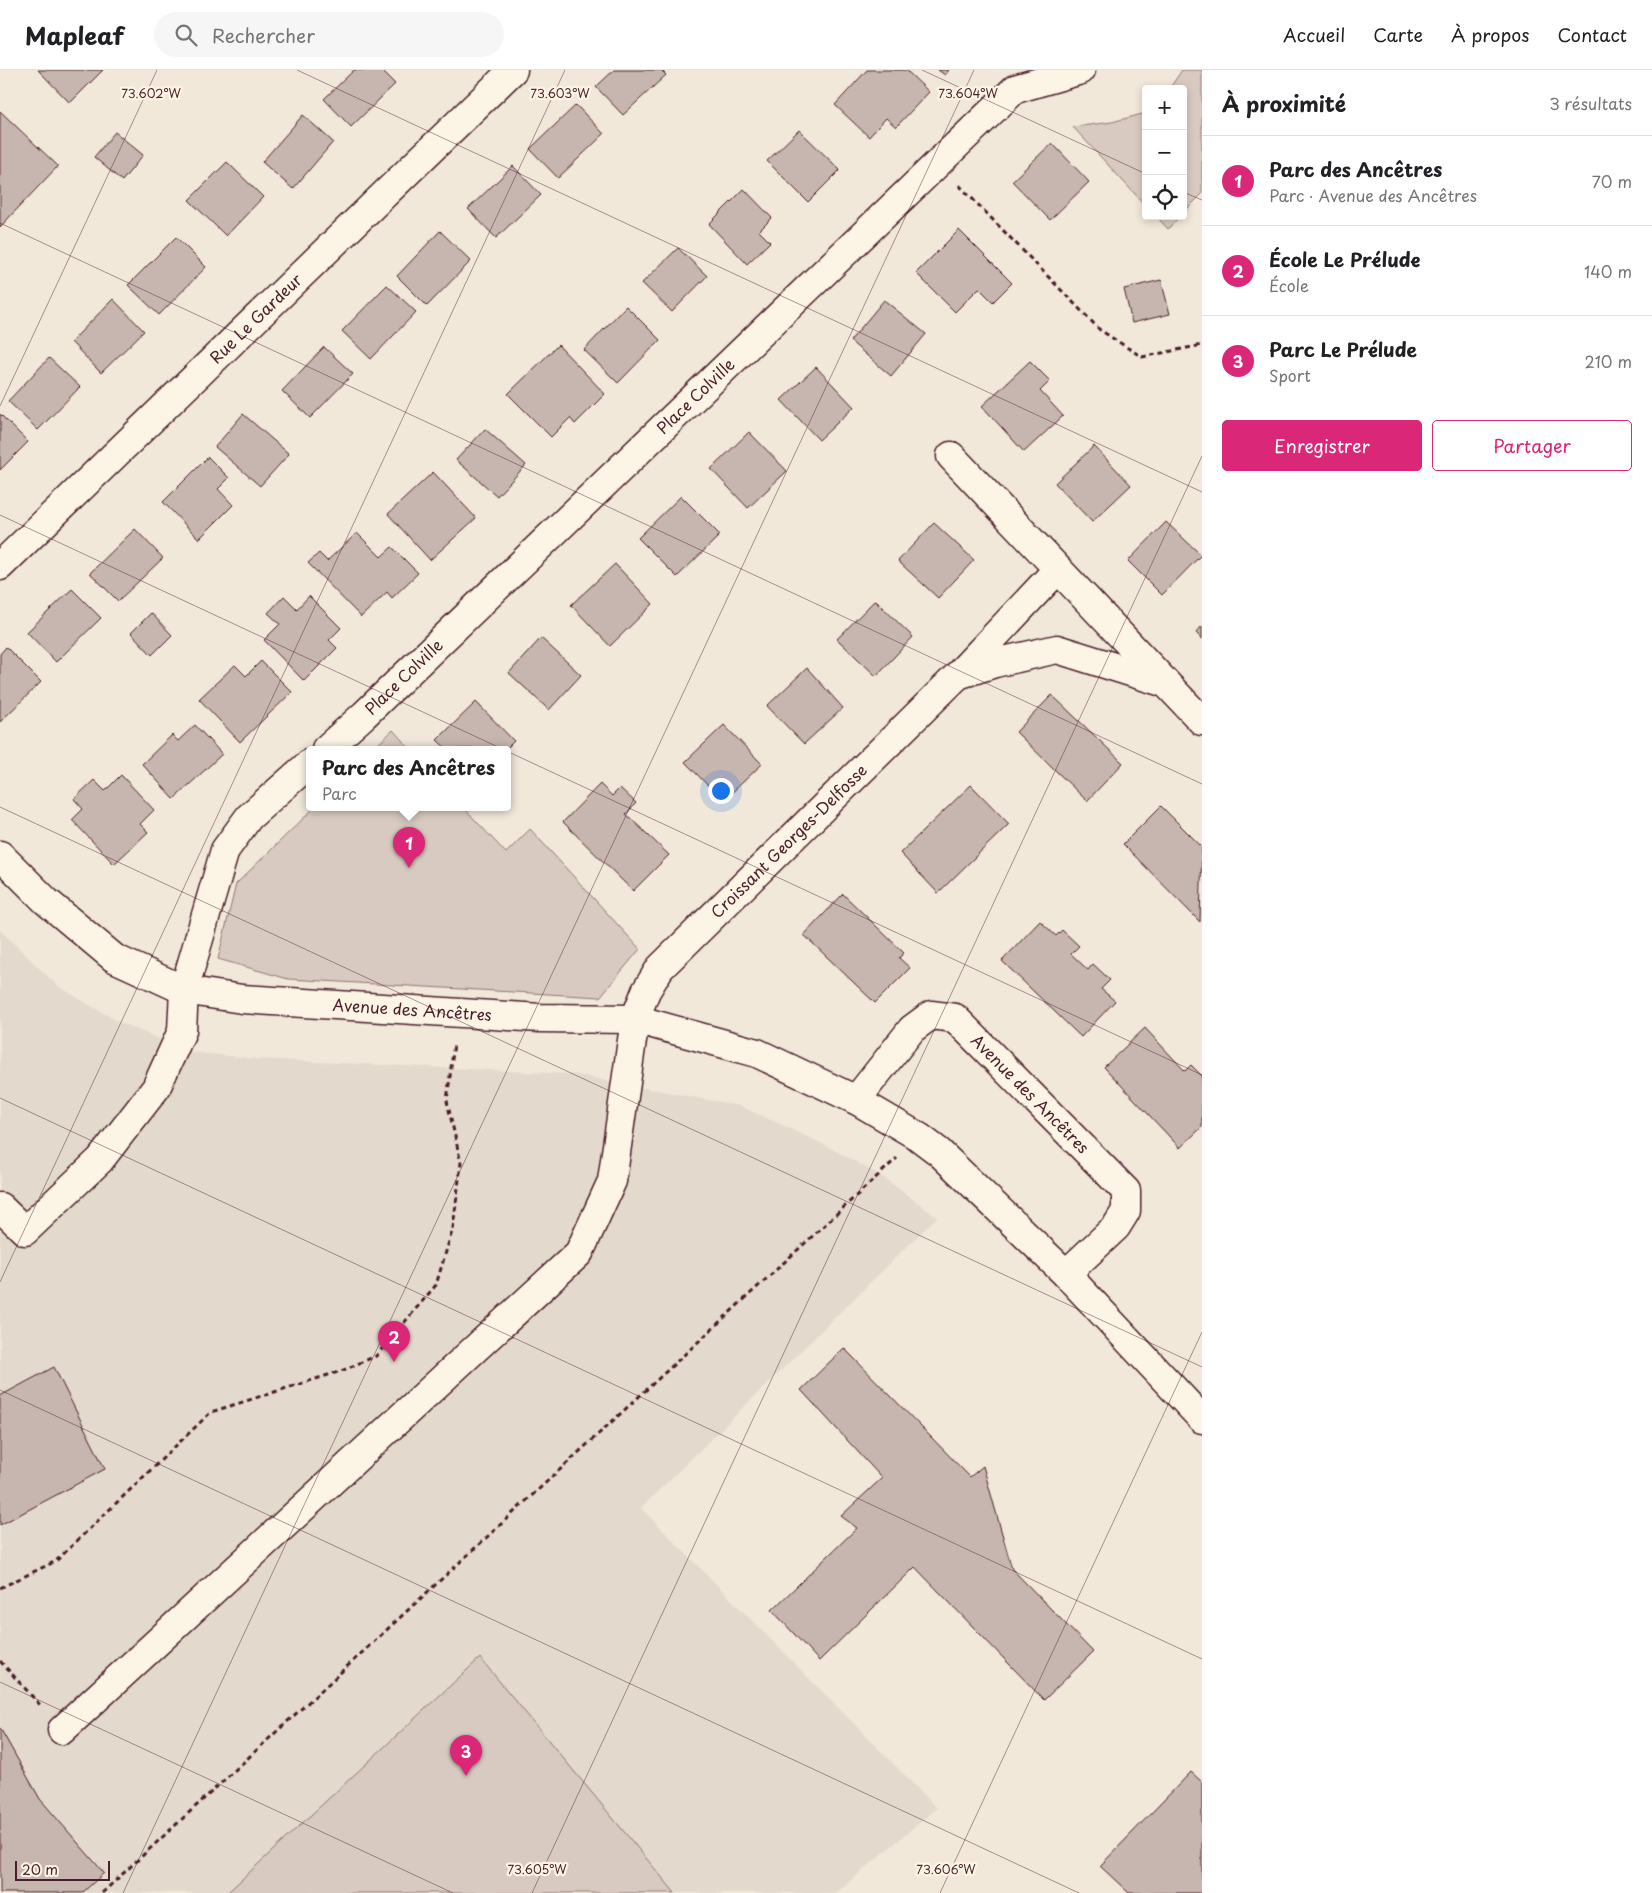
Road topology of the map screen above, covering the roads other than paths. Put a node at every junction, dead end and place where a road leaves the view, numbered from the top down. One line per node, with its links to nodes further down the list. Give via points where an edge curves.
1 (513, 70): 4 (street, Rue Le Gardeur)
2 (1081, 70): 9 (street, Place Colville, via 1015,89)
3 (951, 456): 5 (street, Croissant Georges-Delfosse)
4 (0, 566)
5 (1057, 570): 6 (street, Croissant Georges-Delfosse); 7 (street, Croissant Georges-Delfosse)
6 (959, 674): 7 (street, Croissant Georges-Delfosse, via 1056,649); 13 (street, Croissant Georges-Delfosse, via 660,968 646,991)
7 (1165, 683): 8 (street, Croissant Georges-Delfosse)
8 (1202, 721)
9 (329, 746)
10 (306, 767): 12 (street, via 249,817 225,850)
11 (0, 855): 12 (street, Avenue des Ancêtres, via 46,902 114,958)
12 (184, 990): 13 (street, Avenue des Ancêtres, via 242,999 540,1018); 15 (street, via 182,1031 156,1088 100,1160 25,1231)
13 (635, 1020): 14 (street, Avenue des Ancêtres, via 757,1054); 18 (street, Croissant Georges-Delfosse, via 612,1181 579,1253)
14 (856, 1100): 16 (street, Avenue des Ancêtres, via 939,1152); 16 (street, Avenue des Ancêtres, via 912,1029 931,1015 955,1018 1126,1191 1126,1211 1116,1227)
15 (0, 1207)
16 (1066, 1274): 17 (street, Avenue des Ancêtres)
17 (1202, 1419)
18 (62, 1730)

